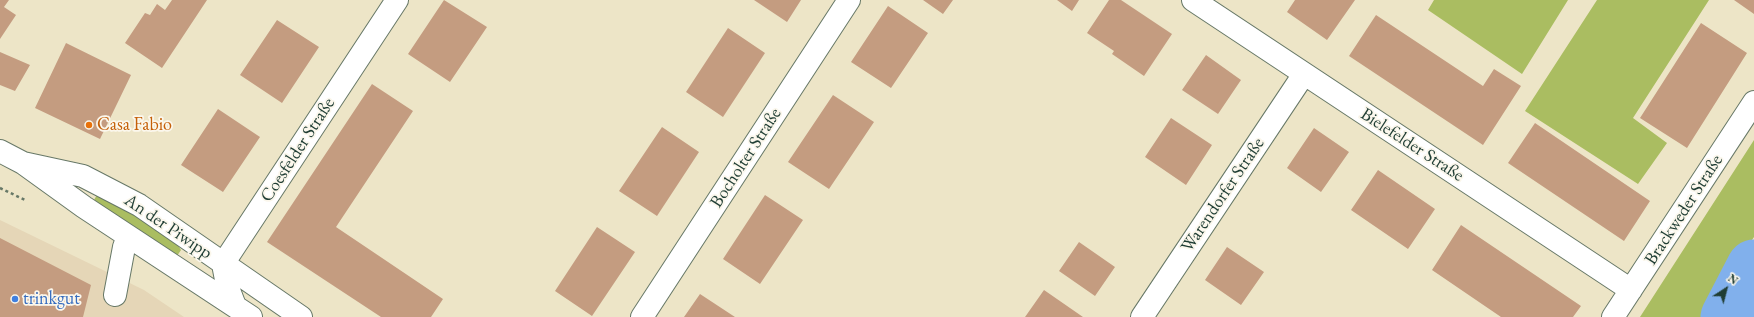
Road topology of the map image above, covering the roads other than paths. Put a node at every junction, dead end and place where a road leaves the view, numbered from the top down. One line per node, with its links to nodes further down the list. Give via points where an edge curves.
1 (397, 0): 9 (street, Coesfelder Straße)
2 (849, 0): 14 (street, Bocholter Straße)
3 (1193, 0): 4 (street, Bielefelder Straße)
4 (1304, 74): 10 (street, Bielefelder Straße); 15 (street, Warendorfer Straße)
5 (1754, 102): 10 (street, Brackweder Straße)
6 (0, 151): 7 (street, An der Piwipp)
7 (23, 163): 8 (street, An der Piwipp); 9 (street, An der Piwipp, via 83,176 139,205)
8 (128, 236): 11 (street); 12 (street, An der Piwipp)
9 (223, 264): 12 (street, via 227,285); 13 (street, An der Piwipp)
10 (1631, 290): 16 (street, Brackweder Straße)
11 (115, 296)
12 (243, 312)
13 (301, 317)
14 (642, 317)
15 (1142, 317)
16 (1613, 317)

